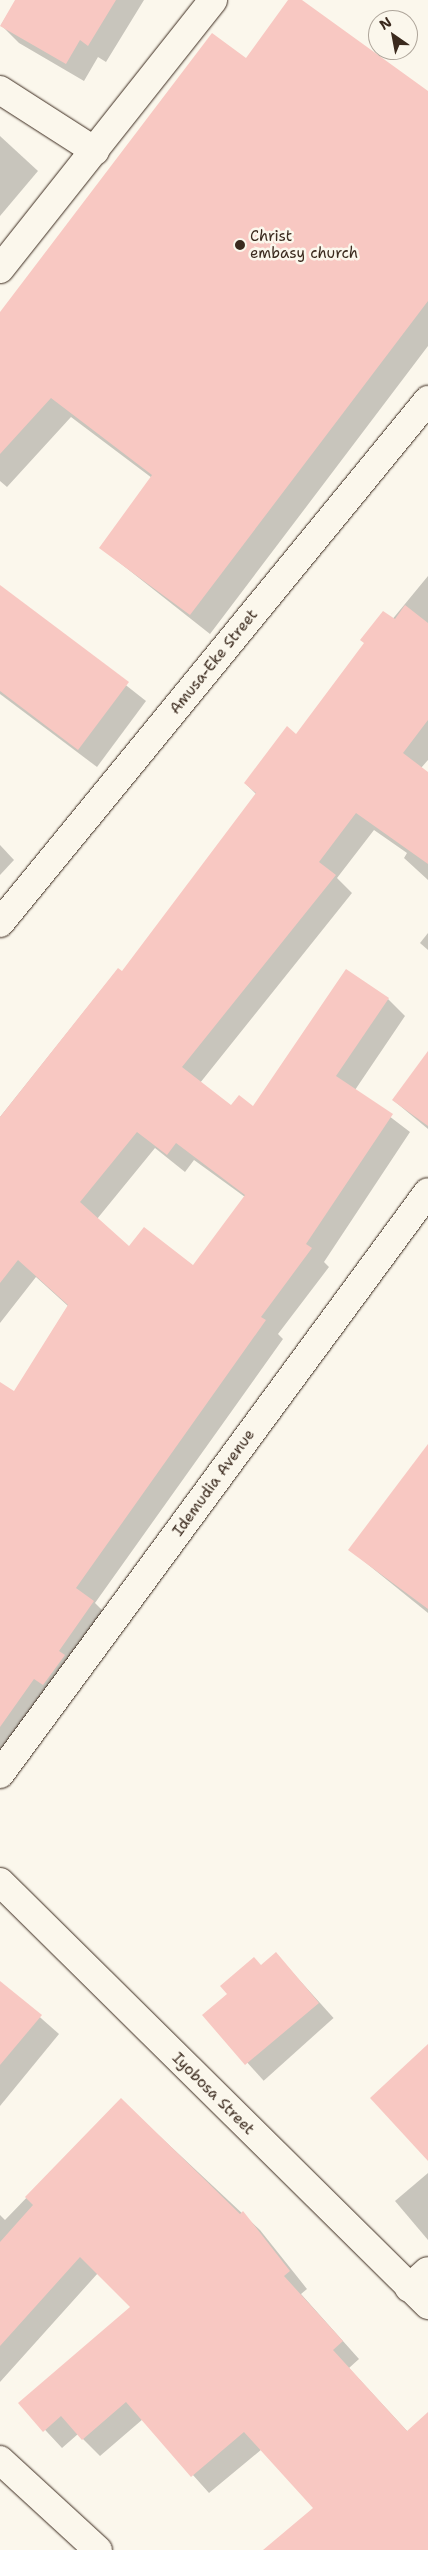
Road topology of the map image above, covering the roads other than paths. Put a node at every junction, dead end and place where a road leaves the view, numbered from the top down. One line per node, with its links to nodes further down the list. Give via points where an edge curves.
1 (213, 0): 3 (street)
2 (0, 90): 3 (street)
3 (95, 151): 4 (street)
4 (0, 269)
5 (428, 400): 6 (street, Amusa-Eke Street)
6 (0, 923)
7 (428, 1192): 8 (street, Idemudia Avenue)
8 (0, 1774)
9 (0, 1882): 10 (street, Iyobosa Street)
10 (422, 2288)
11 (0, 2460): 12 (street)
12 (98, 2550)

